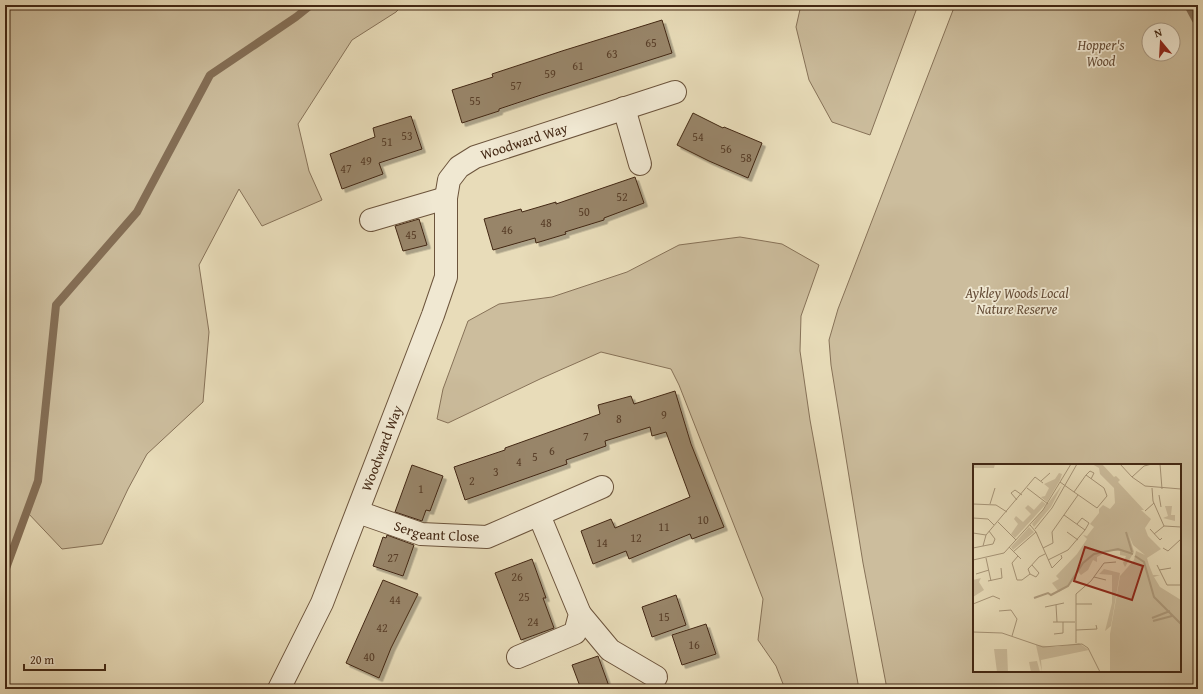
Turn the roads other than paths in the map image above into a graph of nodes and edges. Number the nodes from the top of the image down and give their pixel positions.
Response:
1 (675, 92) dead end
2 (624, 108) junction
3 (640, 164) dead end
4 (446, 198) junction
5 (371, 220) dead end
6 (602, 487) dead end
7 (358, 512) junction
8 (538, 515) junction
9 (580, 614) junction
10 (518, 657) dead end
11 (656, 677) dead end
12 (279, 689) edge

1 - 2 street, Woodward Way
2 - 3 street
2 - 4 street, Woodward Way
4 - 5 street
4 - 7 street, Woodward Way
6 - 8 street, Sergeant Close
7 - 8 street, Sergeant Close
7 - 12 street, Woodward Way
8 - 9 street
9 - 10 street
9 - 11 street

